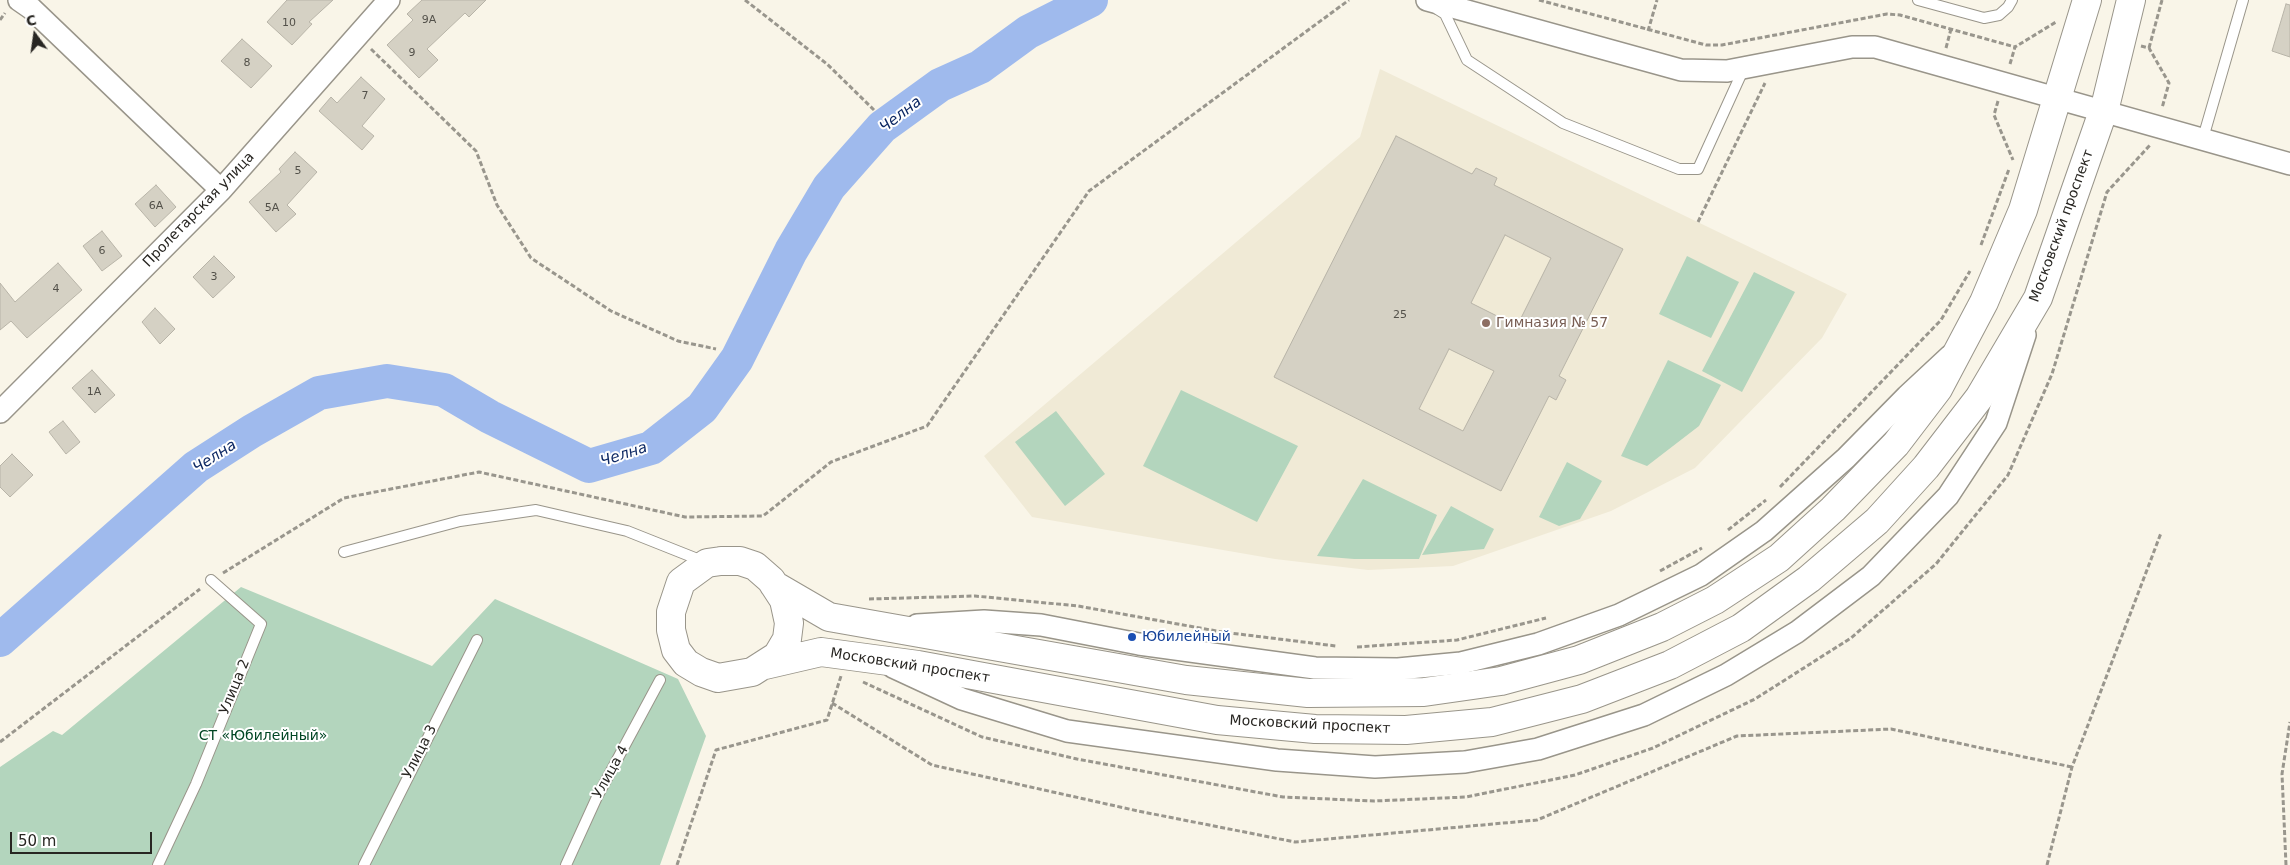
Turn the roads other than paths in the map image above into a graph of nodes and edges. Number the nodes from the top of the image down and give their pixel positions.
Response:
1 (19, 0) edge
2 (389, 0) edge
3 (1425, 0) edge
4 (1918, 0) edge
5 (2012, 0) edge
6 (2086, 0) edge
7 (2131, 0) edge
8 (2243, 0) edge
9 (1744, 67) junction
10 (2058, 97) junction
11 (2103, 110) junction
12 (2203, 138) junction
13 (2290, 164) edge
14 (221, 190) junction
15 (2038, 298) junction
16 (0, 412) edge
17 (344, 552) dead end
18 (707, 563) junction
19 (210, 580) dead end
20 (774, 585) junction
21 (477, 640) dead end
22 (877, 660) junction
23 (765, 665) junction
24 (660, 680) dead end
25 (158, 865) edge
26 (364, 865) edge
27 (566, 865) edge

1 - 14 street
2 - 14 street, Пролетарская улица
3 - 9 street
3 - 9 lane
4 - 5 lane
6 - 10 main road, Московский проспект
7 - 11 main road, Московский проспект
8 - 12 lane
9 - 10 street
10 - 11 street
10 - 20 main road, Московский проспект
11 - 12 street
11 - 15 main road, Московский проспект
12 - 13 street
14 - 16 street, Пролетарская улица
15 - 22 main road, Московский проспект
15 - 22 street
17 - 18 lane
18 - 20 main road, Московский проспект
18 - 23 main road, Московский проспект
19 - 25 lane, Улица 2
20 - 23 main road, Московский проспект
21 - 26 lane, Улица 3
22 - 23 main road, Московский проспект
24 - 27 lane, Улица 4

